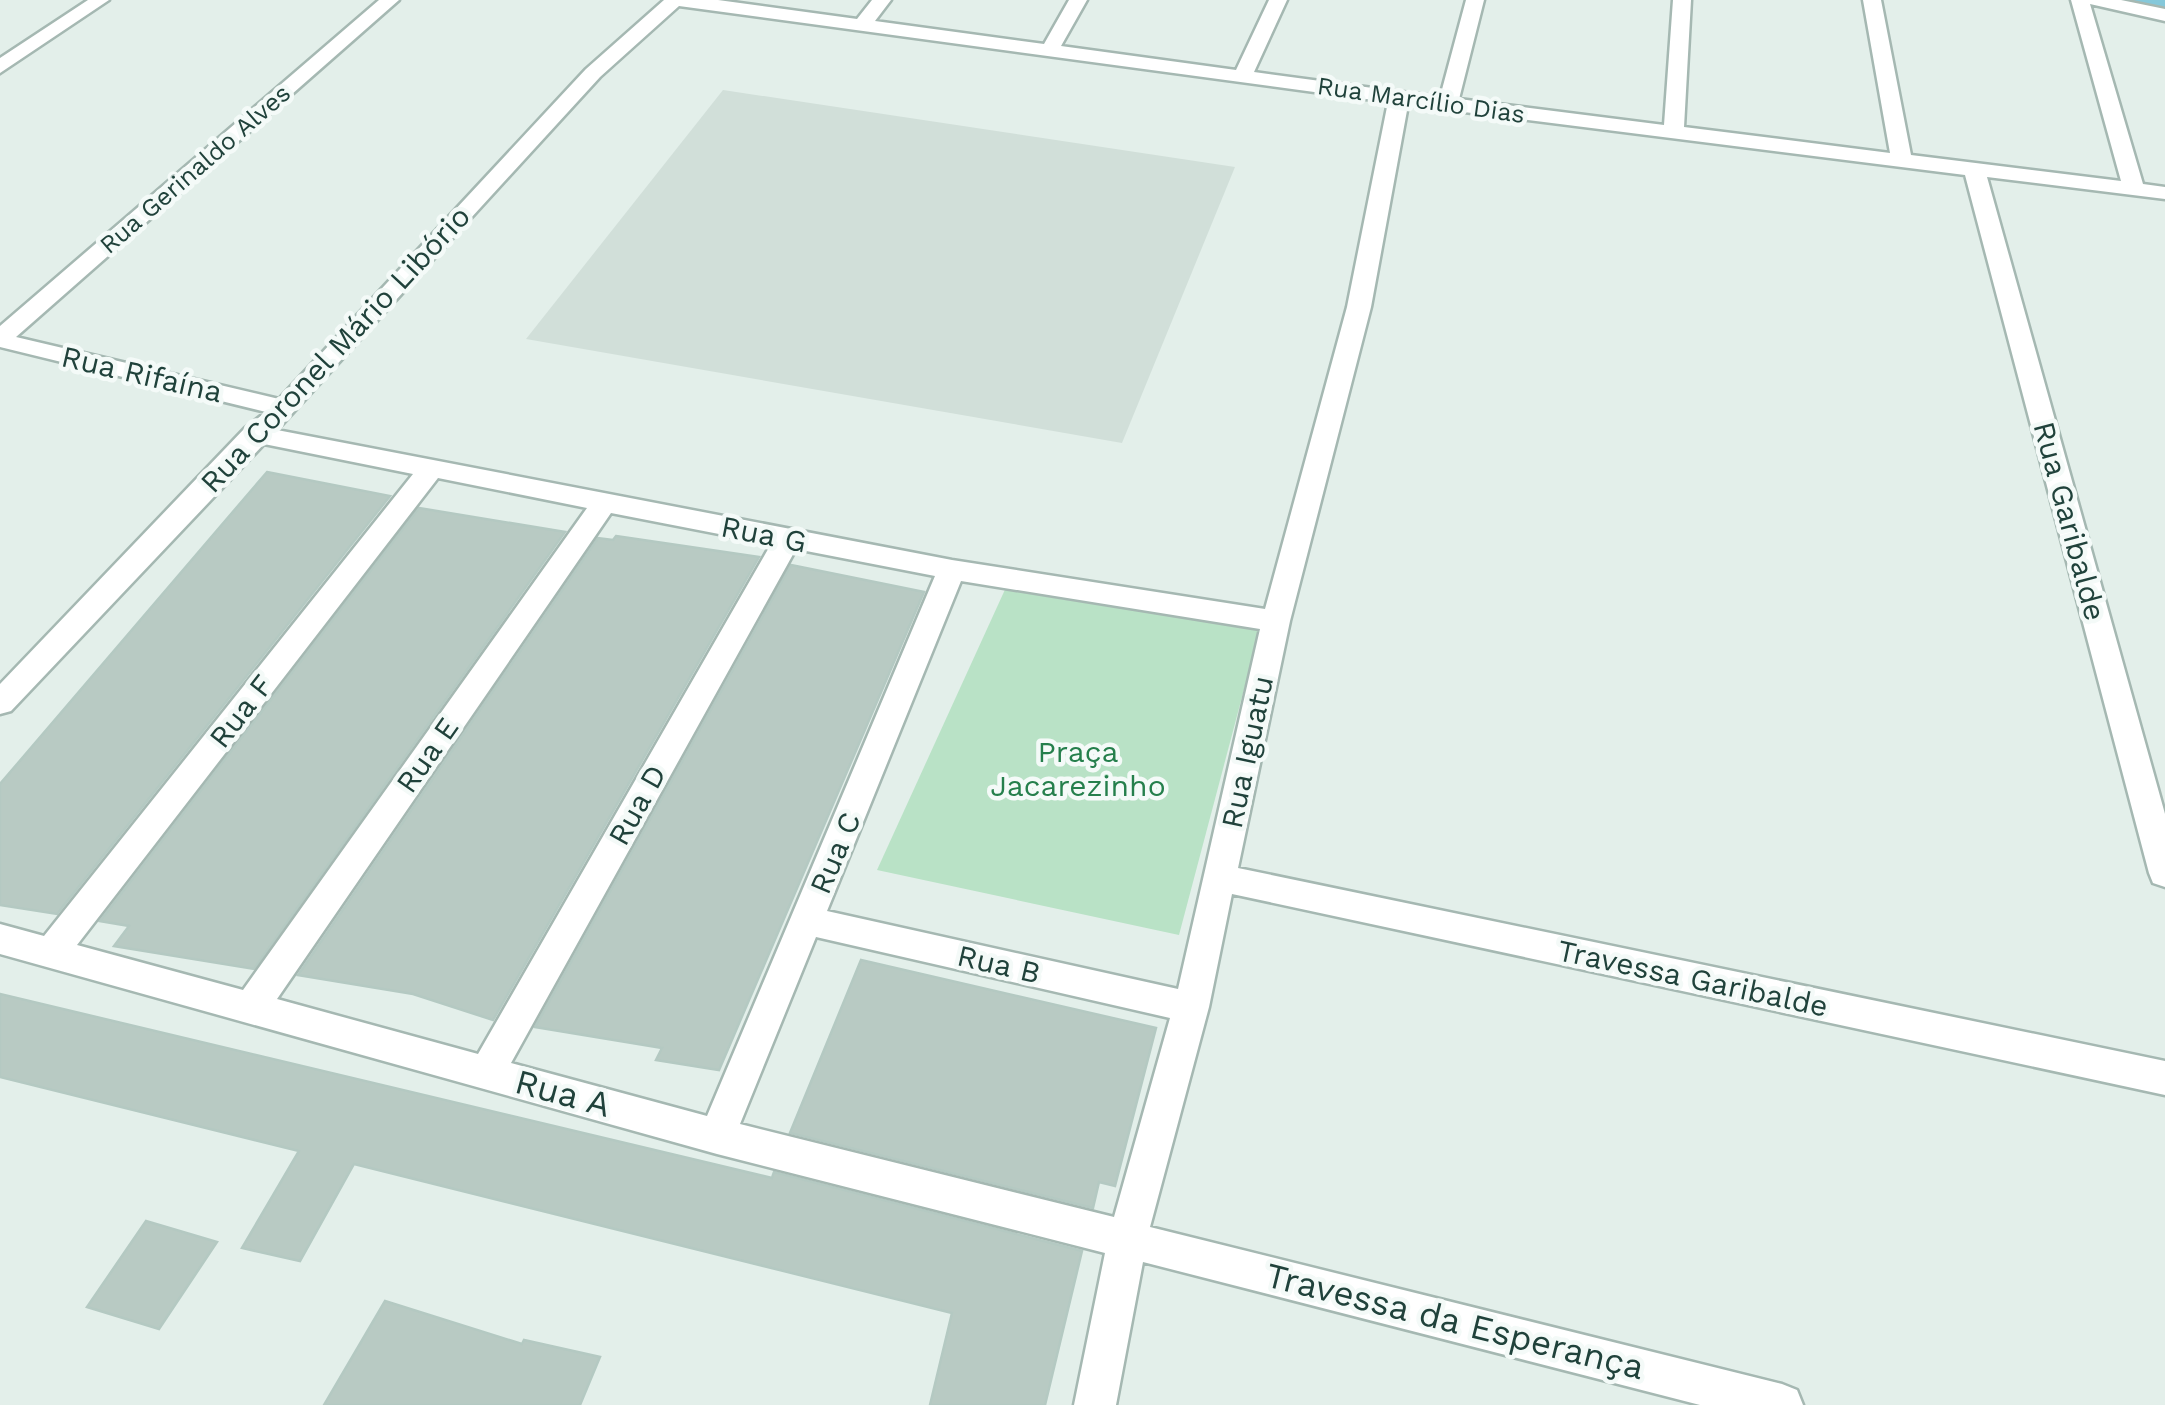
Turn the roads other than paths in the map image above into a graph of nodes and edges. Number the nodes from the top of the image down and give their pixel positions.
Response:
1 (100, 0) edge
2 (390, 0) edge
3 (676, 0) edge
4 (882, 0) edge
5 (1078, 0) edge
6 (1278, 0) edge
7 (1475, 0) edge
8 (1682, 0) edge
9 (1872, 0) edge
10 (2080, 0) edge
11 (2096, 0) edge
12 (2165, 15) edge
13 (861, 26) junction
14 (1049, 51) junction
15 (0, 67) edge
16 (1243, 75) junction
17 (1399, 98) junction
18 (1448, 104) junction
19 (1674, 133) junction
20 (1902, 163) junction
21 (1975, 170) junction
22 (2134, 189) junction
23 (2165, 193) edge
24 (0, 339) edge
25 (284, 408) junction
26 (254, 434) junction
27 (430, 469) junction
28 (604, 502) junction
29 (788, 538) junction
30 (952, 570) junction
31 (1276, 621) junction
32 (0, 703) edge
33 (2165, 872) edge
34 (1220, 878) junction
35 (806, 921) junction
36 (0, 939) edge
37 (51, 953) junction
38 (1191, 1007) junction
39 (251, 1008) junction
40 (487, 1072) junction
41 (2165, 1078) edge
42 (717, 1136) junction
43 (1128, 1237) junction
44 (1095, 1405) edge
45 (1782, 1405) edge

1 - 15 street
2 - 24 street, Rua Gerinaldo Alves
3 - 13 street, Rua Marcílio Dias
3 - 25 street, Rua Coronel Mário Libório
4 - 13 street
5 - 14 street
6 - 16 street
7 - 18 street
8 - 19 street
9 - 20 street
10 - 22 street
11 - 12 street
13 - 14 street, Rua Marcílio Dias
14 - 16 street, Rua Marcílio Dias
16 - 17 street, Rua Marcílio Dias
17 - 18 street, Rua Marcílio Dias
17 - 31 street, Rua Iguatu
18 - 19 street, Rua Marcílio Dias
19 - 20 street, Rua Marcílio Dias
20 - 21 street, Rua Marcílio Dias
21 - 22 street, Rua Marcílio Dias
21 - 33 street, Rua Garibalde
22 - 23 street, Rua Marcílio Dias
24 - 25 street, Rua Rifaína
25 - 26 street, Rua Coronel Mário Libório
26 - 27 street, Rua G
26 - 32 street, Rua Coronel Mário Libório
27 - 28 street, Rua G
27 - 37 street, Rua F
28 - 29 street, Rua G
28 - 39 street, Rua E
29 - 30 street, Rua G
29 - 40 street, Rua D
30 - 31 street, Rua G
30 - 35 street, Rua C
31 - 34 street, Rua Iguatu
34 - 38 street, Rua Iguatu
34 - 41 street, Travessa Garibalde
35 - 38 street, Rua B
35 - 42 street, Rua C
36 - 37 street, Rua A
37 - 39 street, Rua A
38 - 43 street, Rua Iguatu
39 - 40 street, Rua A
40 - 42 street, Rua A
42 - 43 street, Rua A
43 - 44 street, Rua Iguatu
43 - 45 street, Travessa da Esperança

